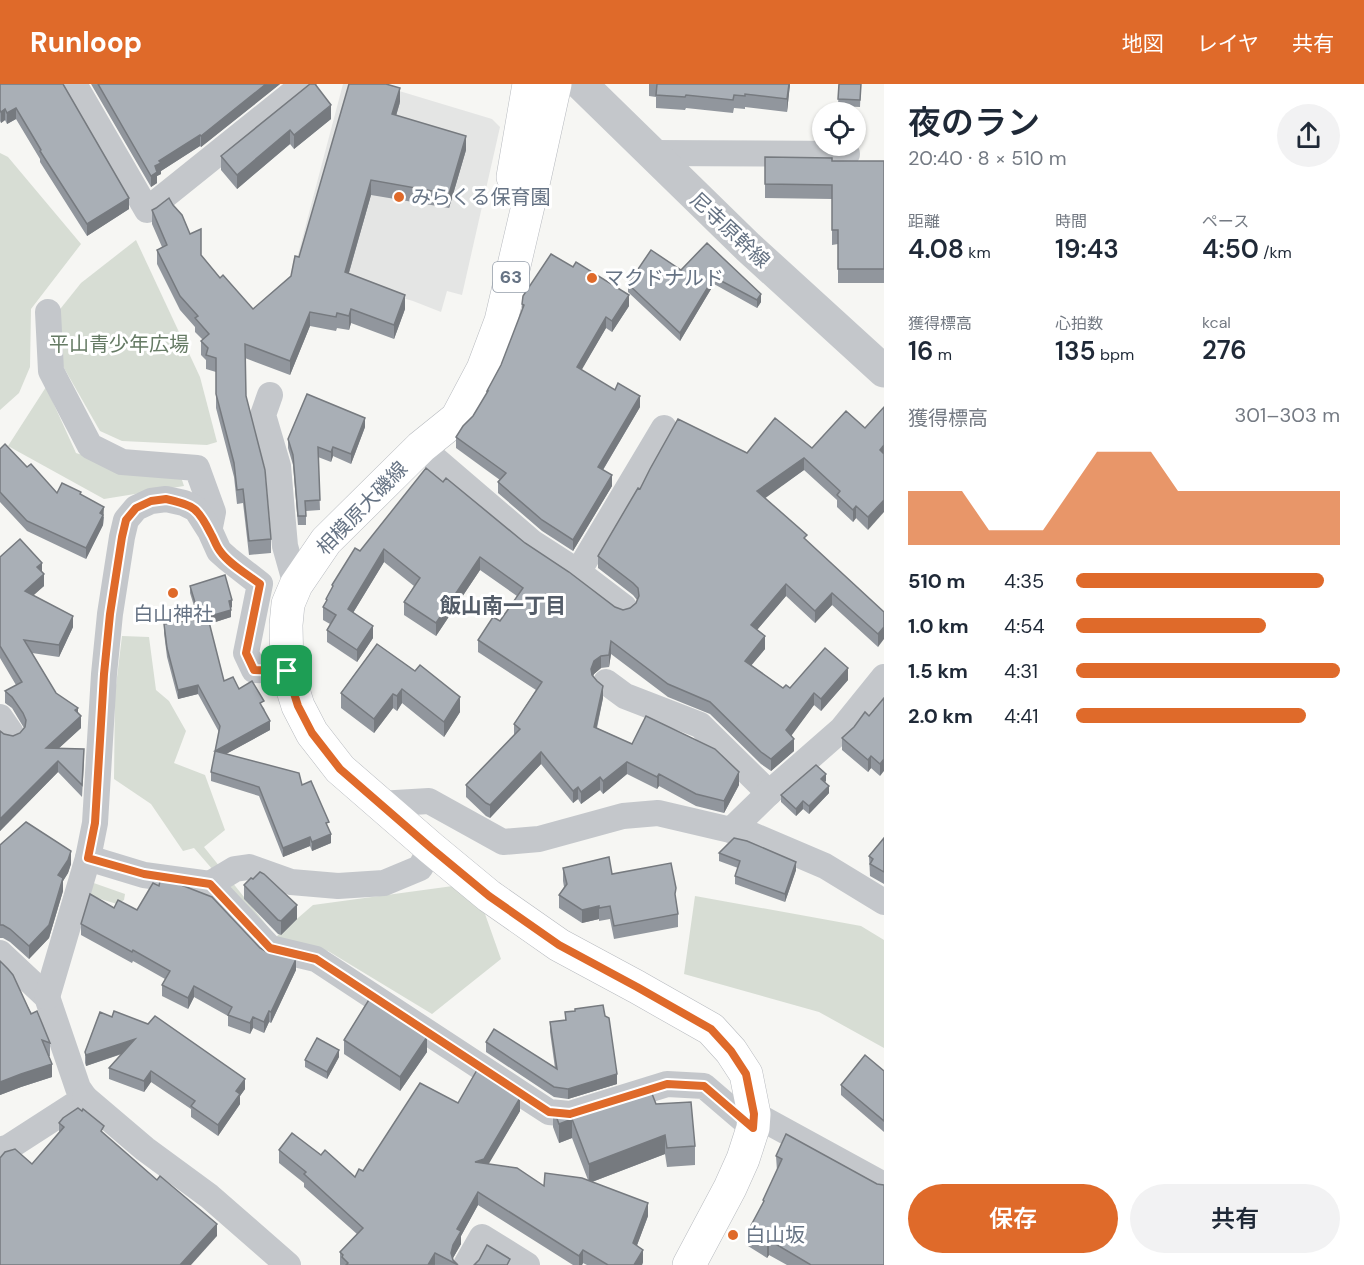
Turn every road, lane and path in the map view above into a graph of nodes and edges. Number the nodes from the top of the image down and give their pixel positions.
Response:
1 (74, 84) edge
2 (304, 84) edge
3 (529, 84) edge
4 (555, 84) edge
5 (581, 84) edge
6 (652, 153) junction
7 (812, 154) edge
8 (48, 312) dead end
9 (884, 371) edge
10 (259, 409) dead end
11 (664, 428) dead end
12 (421, 447) junction
13 (210, 531) junction
14 (578, 572) junction
15 (296, 585) junction
16 (624, 607) edge
17 (287, 671) junction
18 (884, 676) edge
19 (616, 697) dead end
20 (770, 793) junction
21 (379, 804) junction
22 (731, 830) junction
23 (431, 848) junction
24 (88, 858) junction
25 (210, 884) junction
26 (884, 902) edge
27 (0, 953) edge
28 (47, 997) junction
29 (85, 1098) junction
30 (753, 1121) junction
31 (0, 1150) edge
32 (884, 1185) edge
33 (288, 1265) edge
34 (466, 1265) edge
35 (527, 1265) edge
36 (689, 1265) edge

1 - 2 street
3 - 12 main road, 相模原大磯線 / 63
4 - 12 main road, 相模原大磯線 / 63
5 - 6 street, 尼寺原幹線
6 - 7 street
6 - 9 street, 尼寺原幹線
8 - 13 street
10 - 15 street
11 - 14 street
12 - 14 street
12 - 15 main road, 相模原大磯線 / 63
13 - 17 street
13 - 24 street
14 - 16 street
15 - 17 main road, 相模原大磯線 / 63
17 - 21 main road, 相模原大磯線 / 63
18 - 20 street
19 - 20 street
20 - 22 street
21 - 22 street
21 - 23 main road, 相模原大磯線 / 63
22 - 26 street
23 - 25 street
23 - 30 main road, 相模原大磯線 / 63
24 - 25 street
24 - 28 street
25 - 30 street
27 - 28 street
28 - 29 street
29 - 31 street
29 - 33 street
30 - 32 street
30 - 36 main road, 相模原大磯線 / 63
34 - 35 street

